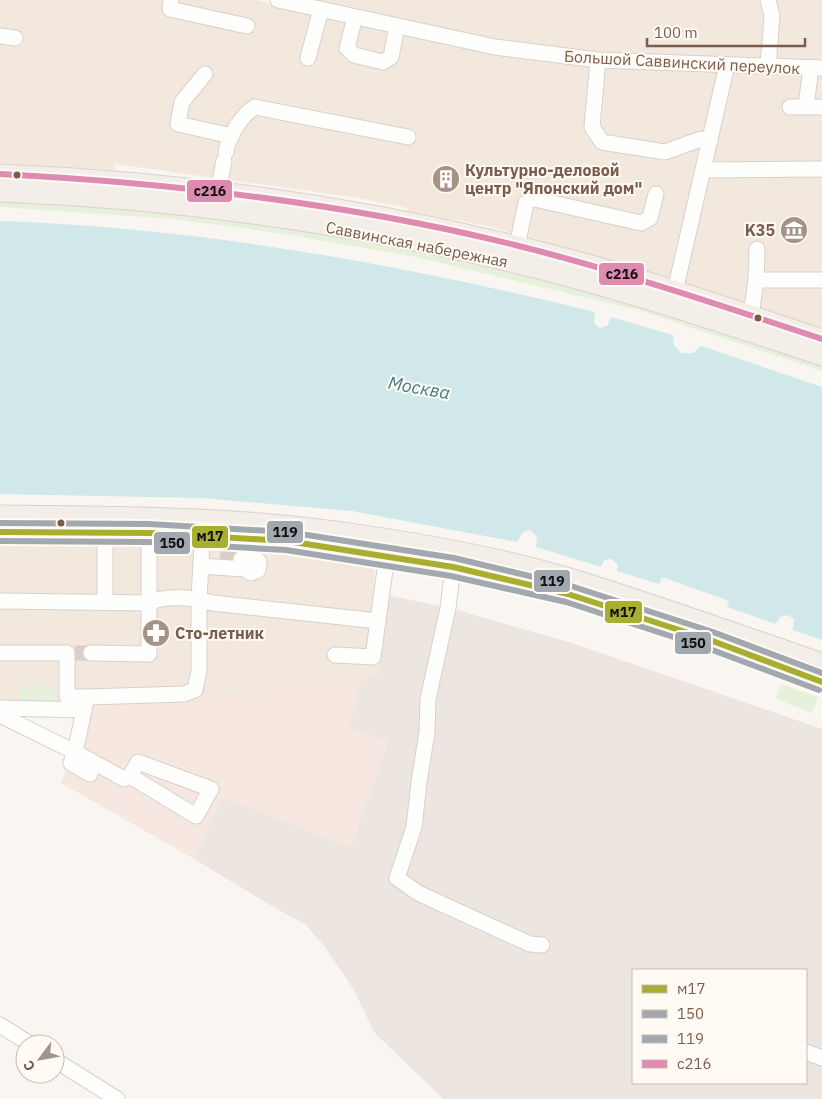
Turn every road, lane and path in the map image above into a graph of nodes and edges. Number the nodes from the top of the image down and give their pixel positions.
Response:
1 (171, 0) edge
2 (278, 0) edge
3 (768, 0) edge
4 (321, 9) junction
5 (355, 17) junction
6 (247, 26) dead end
7 (397, 26) junction
8 (308, 58) dead end
9 (598, 60) junction
10 (727, 65) junction
11 (768, 66) junction
12 (816, 68) edge
13 (205, 74) dead end
14 (790, 106) dead end
15 (806, 106) junction
16 (822, 108) edge
17 (232, 136) junction
18 (408, 137) dead end
19 (710, 141) junction
20 (822, 169) edge
21 (703, 170) junction
22 (0, 174) edge
23 (0, 192) edge
24 (218, 192) junction
25 (656, 194) dead end
26 (516, 246) junction
27 (757, 249) dead end
28 (756, 280) junction
29 (822, 280) edge
30 (675, 291) junction
31 (750, 316) junction
32 (822, 339) edge
33 (822, 356) edge
34 (0, 515) edge
35 (203, 527) junction
36 (0, 532) edge
37 (105, 533) junction
38 (149, 533) junction
39 (387, 555) junction
40 (220, 558) tunnel mouth
41 (242, 559) tunnel mouth
42 (201, 562) junction
43 (453, 567) junction
44 (199, 599) junction
45 (0, 601) edge
46 (105, 602) junction
47 (149, 602) junction
48 (378, 621) junction
49 (0, 653) edge
50 (91, 653) tunnel mouth
51 (335, 655) dead end
52 (822, 663) edge
53 (822, 682) edge
54 (86, 703) junction
55 (0, 708) edge
56 (0, 715) edge
57 (75, 752) junction
58 (90, 774) dead end
59 (130, 776) junction
60 (542, 945) dead end
61 (0, 1025) edge
62 (15, 1034) edge
63 (807, 1052) edge
64 (822, 1058) edge
65 (65, 1066) edge
66 (117, 1099) edge

1 - 6 street
2 - 4 street, Большой Саввинский переулок
3 - 11 street
4 - 5 street, Большой Саввинский переулок
4 - 8 street
5 - 7 street, Большой Саввинский переулок
5 - 7 street
7 - 9 street, Большой Саввинский переулок
9 - 10 street, Большой Саввинский переулок
9 - 19 street
10 - 11 street, Большой Саввинский переулок
10 - 19 street
11 - 12 street, Большой Саввинский переулок
12 - 15 street
13 - 17 street
14 - 15 street
15 - 16 street
17 - 18 street
17 - 24 street
19 - 21 street
20 - 21 street
21 - 30 street
22 - 24 main road, Саввинская набережная
23 - 33 main road, Саввинская набережная
24 - 26 main road, Саввинская набережная
25 - 26 street
26 - 30 main road, Саввинская набережная
27 - 28 street
28 - 29 street
28 - 31 street
30 - 31 main road, Саввинская набережная
31 - 32 main road, Саввинская набережная
34 - 35 main road
35 - 38 main road
35 - 39 main road
35 - 42 street
35 - 52 main road
36 - 37 main road
37 - 38 main road
37 - 46 street
38 - 47 street
39 - 43 main road
39 - 48 street
40 - 42 street
41 - 42 street
42 - 44 street
43 - 53 main road
43 - 60 street
44 - 47 street
44 - 48 street
44 - 54 street
45 - 46 street
46 - 47 street
47 - 50 street
48 - 51 street
49 - 54 street
54 - 55 street
54 - 57 street
56 - 57 street
57 - 58 street
57 - 59 street
59 - 59 street
61 - 62 street
63 - 64 street
65 - 66 street

